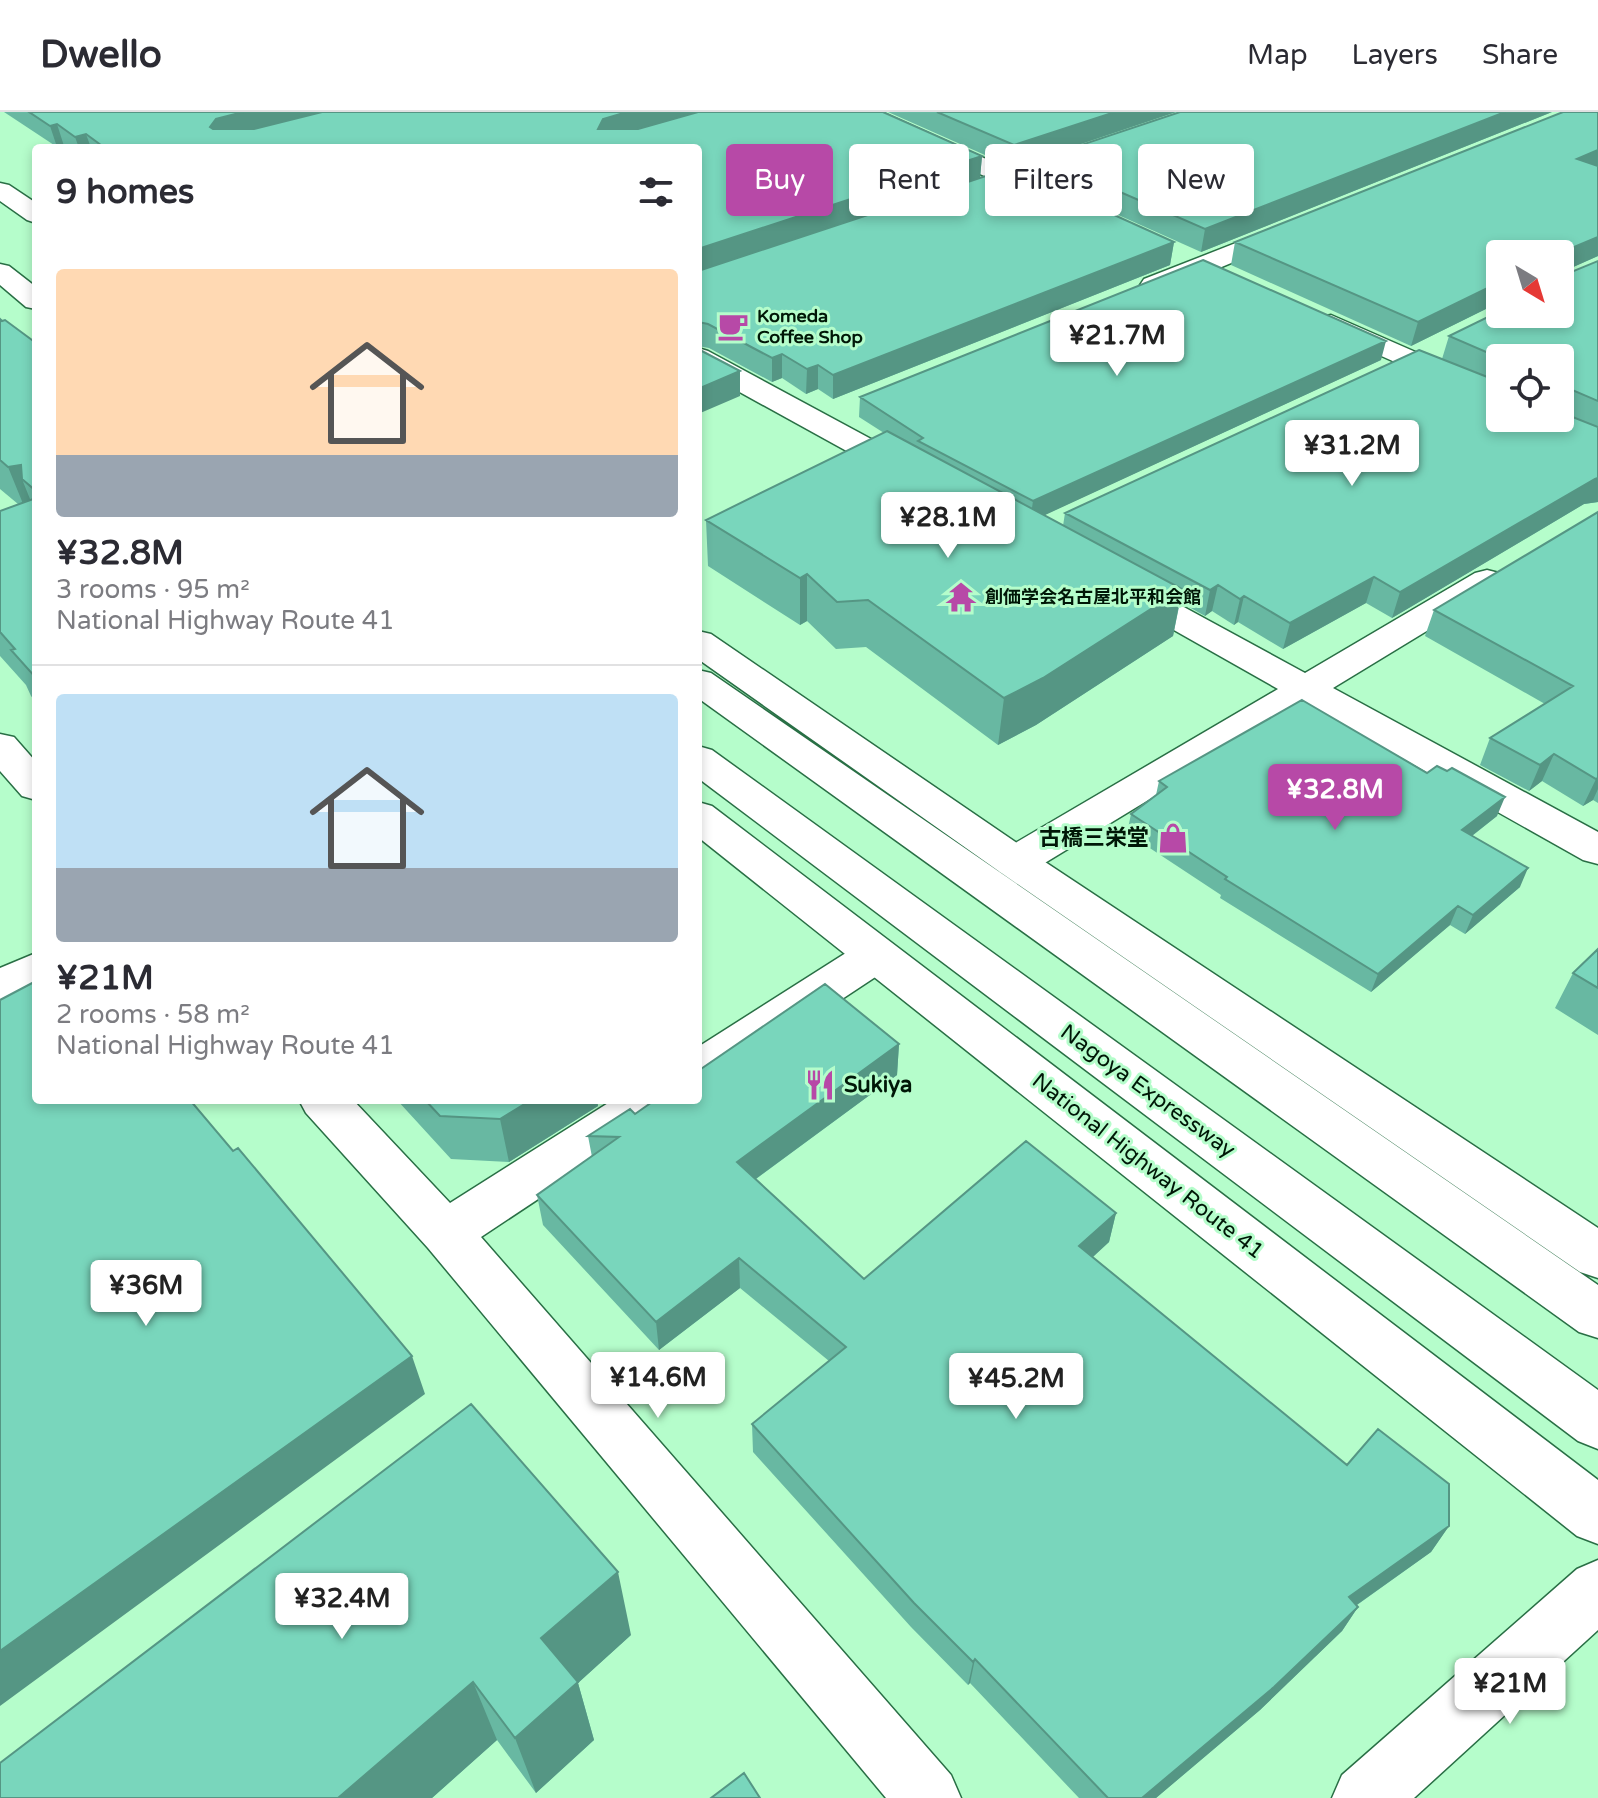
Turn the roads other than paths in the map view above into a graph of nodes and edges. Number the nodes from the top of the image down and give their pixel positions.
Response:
1 (862, 112) edge
2 (1207, 112) edge
3 (1113, 144) edge
4 (985, 168) edge
5 (0, 190) edge
6 (32, 212) edge
7 (1303, 224) edge
8 (1175, 253) edge
9 (6, 262) edge
10 (1203, 265) junction
11 (32, 268) edge
12 (1231, 278) edge
13 (1131, 294) edge
14 (32, 296) edge
15 (1315, 316) edge
16 (1452, 340) edge
17 (702, 359) edge
18 (1412, 360) junction
19 (1384, 373) edge
20 (1486, 394) edge
21 (936, 486) edge
22 (1518, 561) edge
23 (1099, 575) edge
24 (702, 645) edge
25 (702, 684) edge
26 (1303, 688) junction
27 (0, 746) edge
28 (702, 762) edge
29 (32, 782) edge
30 (702, 819) edge
31 (1598, 850) edge
32 (1015, 862) junction
33 (876, 955) junction
34 (32, 971) edge
35 (0, 988) edge
36 (702, 1067) edge
37 (327, 1104) edge
38 (645, 1104) edge
39 (446, 1233) junction
40 (1598, 1256) edge
41 (1598, 1315) edge
42 (1598, 1423) edge
43 (1598, 1516) edge
44 (1598, 1590) edge
45 (928, 1798) edge
46 (1365, 1798) edge

1 - 4 main road
2 - 3 main road
5 - 6 main road
7 - 10 main road
8 - 10 main road
9 - 11 main road
9 - 14 main road
10 - 12 main road
10 - 13 main road
15 - 18 main road
16 - 18 main road
17 - 21 main road
18 - 19 main road
18 - 20 main road
22 - 26 main road
23 - 26 main road
24 - 32 main road
25 - 41 main road
26 - 31 main road
26 - 32 main road
27 - 29 main road
28 - 42 main road, Nagoya Expressway
30 - 33 main road, National Highway Route 41
32 - 40 main road
33 - 36 main road
33 - 43 main road, National Highway Route 41
34 - 35 main road
37 - 39 main road
38 - 39 main road
39 - 45 main road
44 - 46 main road

